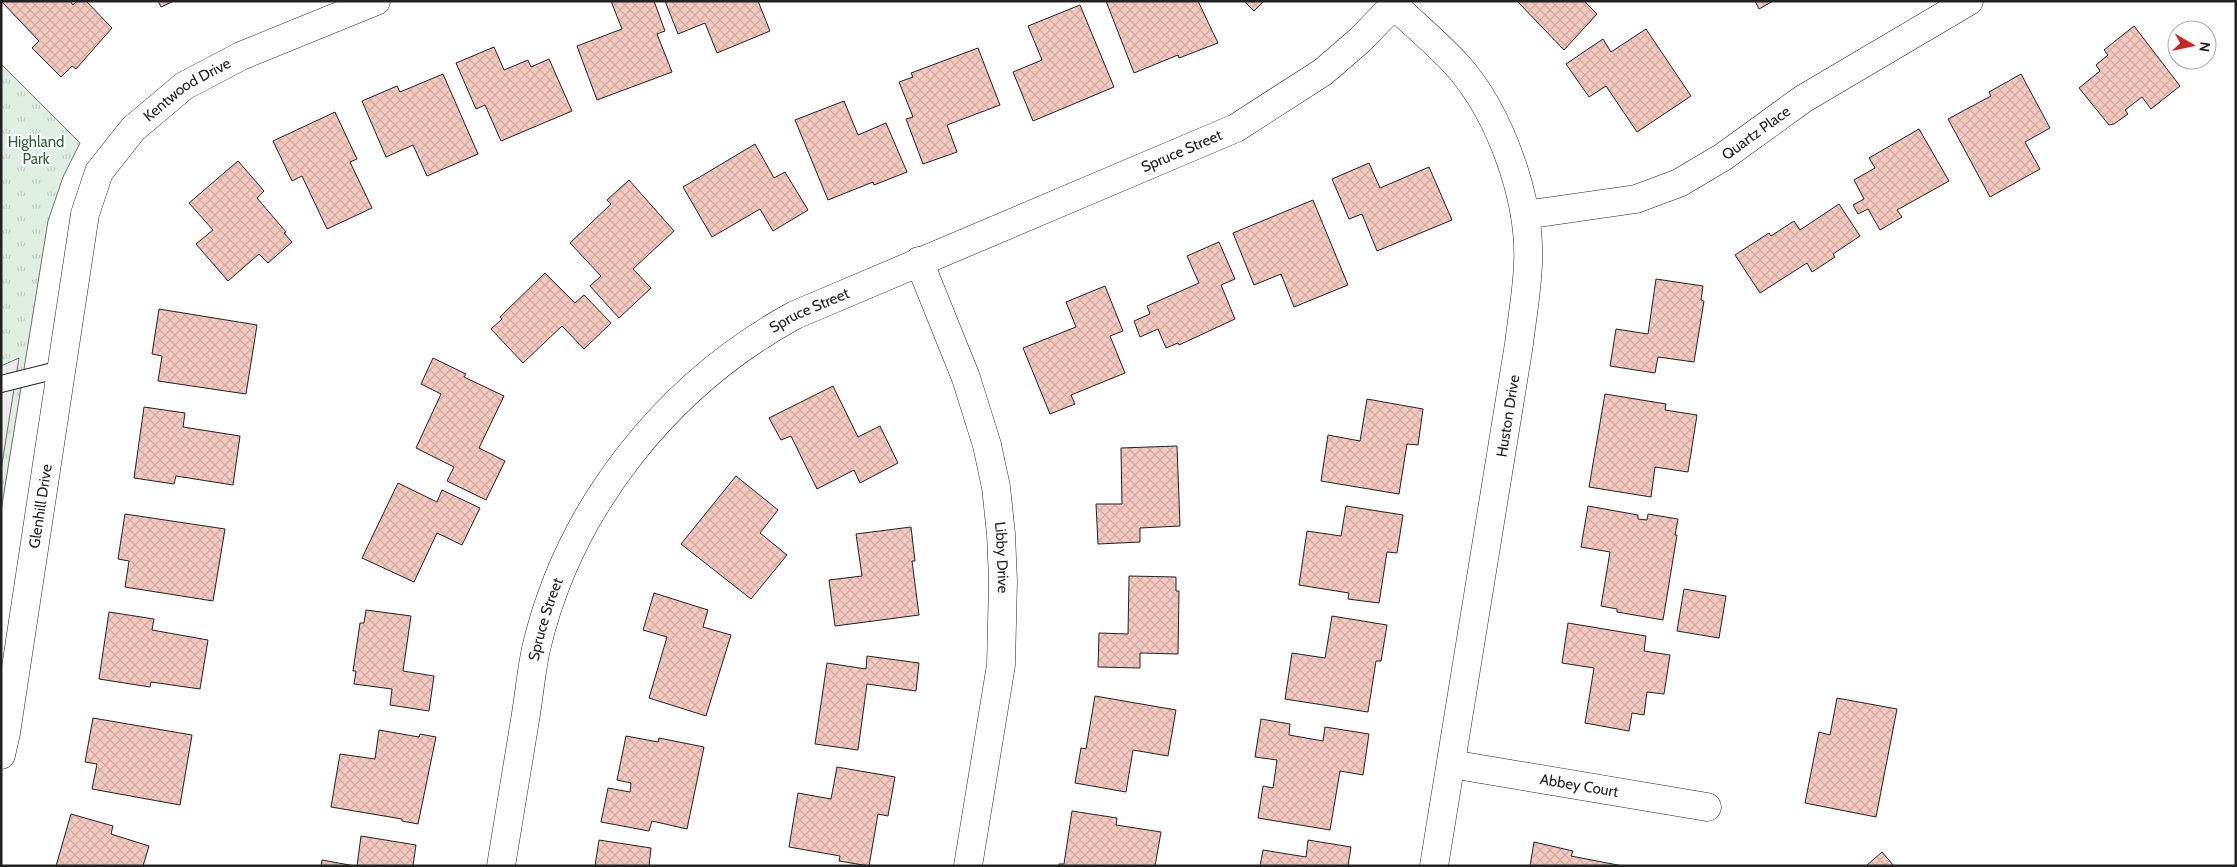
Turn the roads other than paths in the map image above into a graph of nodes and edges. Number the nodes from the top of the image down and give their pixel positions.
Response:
1 (376, 1) edge
2 (1969, 1) edge
3 (1396, 3) edge
4 (1524, 215) junction
5 (79, 257) joint
6 (918, 261) junction
7 (61, 369) junction
8 (1, 384) edge
9 (1, 755) edge
10 (1451, 764) junction
11 (1707, 807) dead end
12 (501, 866) edge
13 (968, 866) edge
14 (1434, 866) edge

1 - 5 street, Kentwood Drive
2 - 4 street, Quartz Place
3 - 4 street, Huston Drive
3 - 6 street, Spruce Street
4 - 10 street, Huston Drive
5 - 7 street, Glenhill Drive
6 - 12 street, Spruce Street
6 - 13 street, Libby Drive
7 - 8 lane
7 - 9 street, Glenhill Drive
10 - 11 street, Abbey Court
10 - 14 street, Huston Drive

